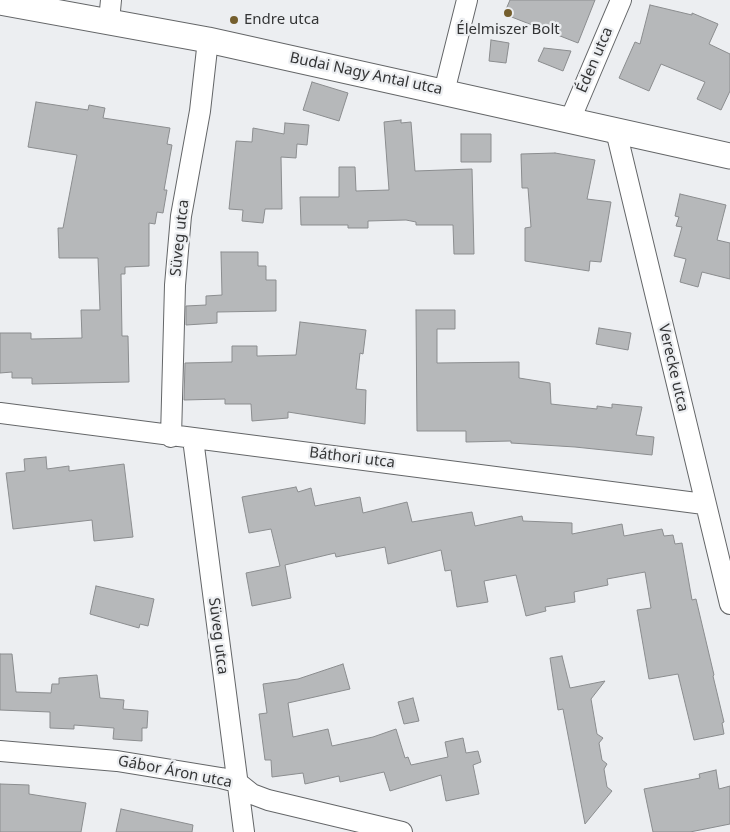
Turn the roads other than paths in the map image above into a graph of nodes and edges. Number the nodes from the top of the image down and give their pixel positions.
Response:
1 (467, 0) edge
2 (621, 0) edge
3 (0, 2) edge
4 (110, 10) edge
5 (208, 40) junction
6 (444, 92) junction
7 (570, 120) junction
8 (616, 131) junction
9 (730, 156) edge
10 (0, 413) edge
11 (171, 437) junction
12 (193, 439) junction
13 (704, 504) junction
14 (727, 579) edge
15 (730, 604) edge
16 (0, 751) edge
17 (237, 782) junction
18 (244, 832) edge
19 (402, 832) edge

1 - 6 street
2 - 7 street, Éden utca
3 - 4 street, Budai Nagy Antal utca
4 - 5 street, Budai Nagy Antal utca
5 - 6 street, Budai Nagy Antal utca
5 - 11 street, Süveg utca
6 - 7 street, Budai Nagy Antal utca
7 - 8 street, Budai Nagy Antal utca
8 - 9 street, Budai Nagy Antal utca
8 - 13 street, Verecke utca
10 - 11 street, Báthori utca
11 - 12 street, Báthori utca
12 - 13 street, Báthori utca
12 - 17 street, Süveg utca
13 - 14 street, Verecke utca
14 - 15 street, Verecke utca
16 - 17 street, Gábor Áron utca
17 - 18 street, Süveg utca
17 - 19 street, Gábor Áron utca

